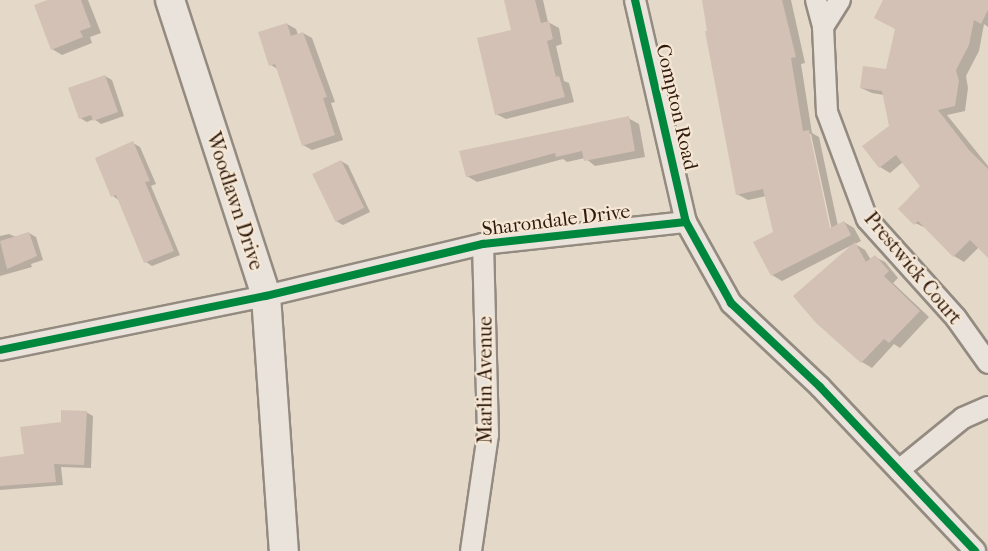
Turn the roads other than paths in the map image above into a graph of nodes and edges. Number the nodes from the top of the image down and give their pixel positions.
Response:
1 (170, 0) edge
2 (635, 0) edge
3 (816, 0) edge
4 (840, 0) edge
5 (823, 27) junction
6 (686, 222) junction
7 (483, 244) junction
8 (266, 296) junction
9 (0, 350) edge
10 (988, 363) edge
11 (988, 407) edge
12 (899, 470) junction
13 (284, 551) edge
14 (471, 551) edge
15 (975, 551) edge

1 - 8 main road, Woodlawn Drive
2 - 6 street, Compton Road
3 - 5 street, Prestwick Court
4 - 5 street
5 - 10 street, Prestwick Court
6 - 7 street, Sharondale Drive
6 - 12 street
7 - 8 street, Sharondale Drive
7 - 14 street, Marlin Avenue
8 - 9 street, Sharondale Drive
8 - 13 main road, Woodlawn Drive
11 - 12 street
12 - 15 street

